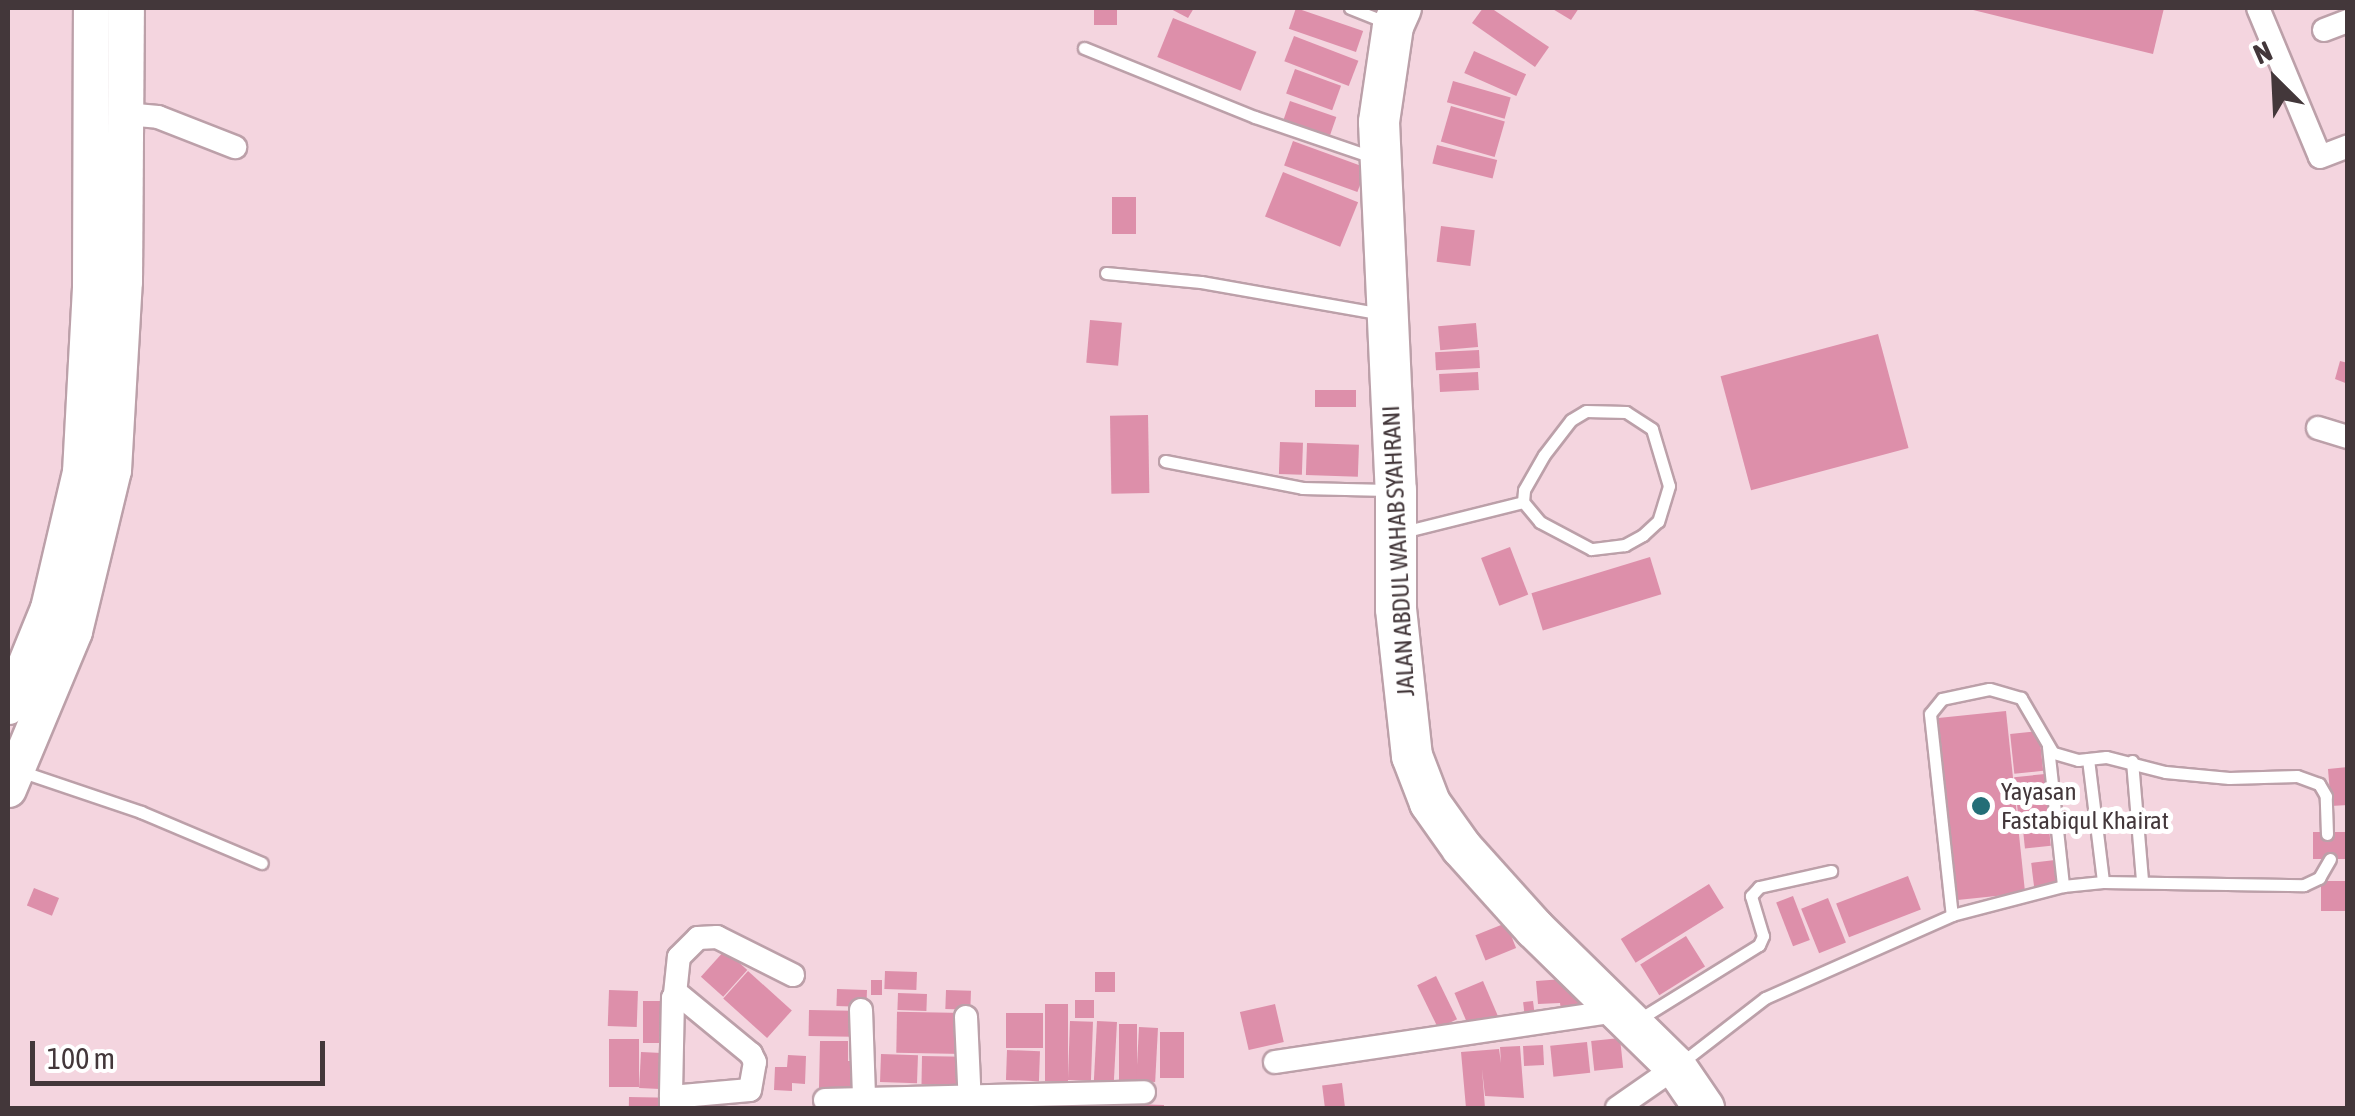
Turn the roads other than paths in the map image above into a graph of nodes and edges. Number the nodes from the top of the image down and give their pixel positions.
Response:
1 (92, 8) edge
2 (126, 8) edge
3 (1350, 8) edge
4 (2258, 8) edge
5 (1396, 13) edge
6 (2348, 21) edge
7 (2324, 30) dead end
8 (1084, 48) dead end
9 (125, 114) junction
10 (2348, 146) edge
11 (235, 147) dead end
12 (1380, 160) junction
13 (1106, 273) dead end
14 (1387, 315) junction
15 (2318, 428) dead end
16 (2348, 437) edge
17 (1165, 461) dead end
18 (1396, 490) junction
19 (1524, 502) junction
20 (1396, 533) junction
21 (8, 704) edge
22 (2048, 745) junction
23 (2088, 759) junction
24 (2132, 761) junction
25 (12, 779) edge
26 (2327, 834) dead end
27 (2330, 859) dead end
28 (262, 863) dead end
29 (1832, 871) dead end
30 (2103, 882) junction
31 (2142, 882) junction
32 (2063, 886) junction
33 (1952, 916) junction
34 (794, 974) dead end
35 (675, 994) junction
36 (861, 1010) dead end
37 (966, 1017) dead end
38 (1625, 1018) junction
39 (1275, 1062) dead end
40 (1676, 1067) junction
41 (1144, 1092) dead end
42 (864, 1096) junction
43 (826, 1100) dead end
44 (970, 1101) edge
45 (671, 1103) edge
46 (1617, 1108) edge
47 (1704, 1108) edge

1 - 21 main road
2 - 9 main road
3 - 5 lane
4 - 10 street
5 - 12 highway, JALAN ABDUL WAHAB SYAHRANI
6 - 7 street
8 - 12 lane
9 - 11 street
9 - 25 main road
12 - 14 highway, JALAN ABDUL WAHAB SYAHRANI
13 - 14 lane
14 - 18 highway, JALAN ABDUL WAHAB SYAHRANI
15 - 16 street
17 - 18 lane
18 - 20 highway, JALAN ABDUL WAHAB SYAHRANI
19 - 19 lane
19 - 20 lane
20 - 38 highway, JALAN ABDUL WAHAB SYAHRANI
22 - 23 lane
22 - 32 lane
22 - 33 lane
23 - 24 lane
23 - 30 lane
24 - 26 lane
24 - 31 lane
25 - 28 lane
27 - 31 lane
29 - 38 lane
30 - 31 lane
30 - 32 lane
32 - 33 lane
33 - 40 lane
34 - 35 street
35 - 45 street
35 - 45 street
36 - 42 street
37 - 44 street
38 - 39 street
38 - 40 highway, JALAN ABDUL WAHAB SYAHRANI
40 - 46 street
40 - 47 highway, JALAN ABDUL WAHAB SYAHRANI
41 - 44 street
42 - 43 street
42 - 44 street

